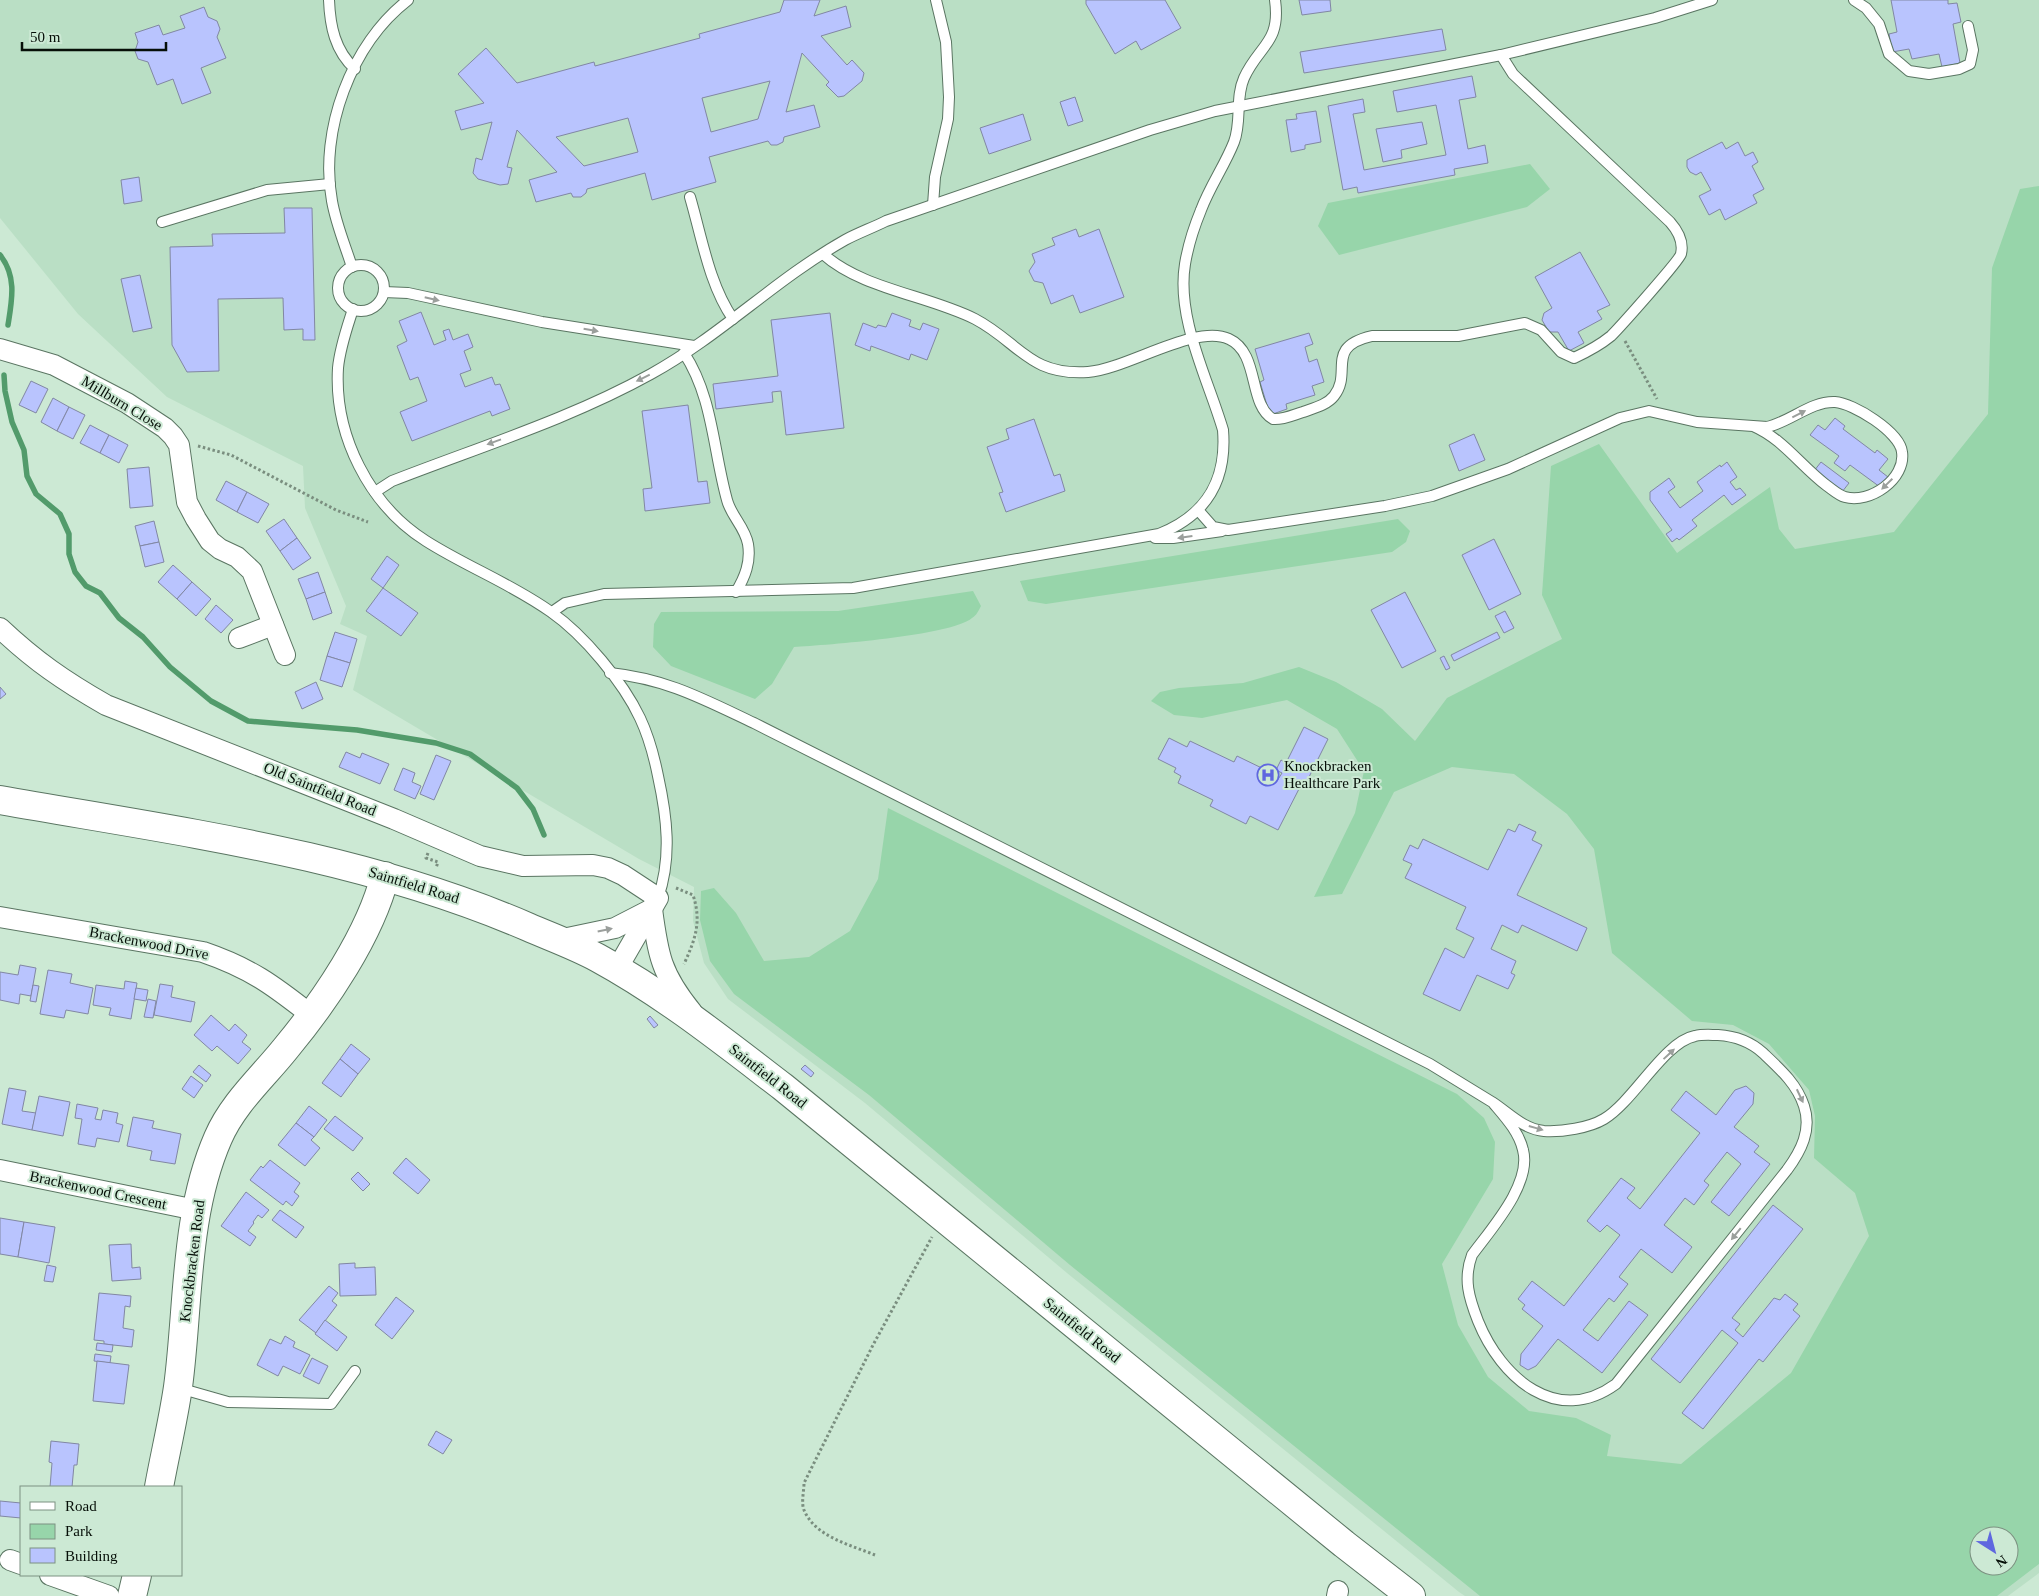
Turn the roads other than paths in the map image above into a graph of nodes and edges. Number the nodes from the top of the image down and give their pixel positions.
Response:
1 (329, 0) edge
2 (408, 0) edge
3 (936, 0) edge
4 (1275, 0) edge
5 (1712, 0) edge
6 (1854, 0) edge
7 (1968, 26) dead end
8 (1501, 55) junction
9 (355, 69) junction
10 (1240, 106) junction
11 (330, 184) junction
12 (690, 198) dead end
13 (933, 205) junction
14 (162, 222) dead end
15 (822, 254) junction
16 (352, 267) junction
17 (384, 292) junction
18 (353, 309) junction
19 (733, 319) junction
20 (1193, 337) junction
21 (694, 346) junction
22 (0, 349) edge
23 (684, 353) junction
24 (1752, 426) junction
25 (375, 492) junction
26 (1198, 510) junction
27 (1228, 530) junction
28 (1141, 537) junction
29 (736, 592) junction
30 (552, 612) junction
31 (273, 625) junction
32 (0, 628) edge
33 (239, 638) dead end
34 (285, 655) dead end
35 (610, 673) junction
36 (0, 800) edge
37 (385, 876) junction
38 (658, 897) junction
39 (0, 917) edge
40 (558, 940) junction
41 (617, 969) junction
42 (312, 1015) junction
43 (702, 1025) junction
44 (1494, 1104) junction
45 (0, 1170) edge
46 (196, 1210) junction
47 (355, 1371) dead end
48 (178, 1388) junction
49 (158, 1486) edge
50 (53, 1576) edge
51 (137, 1576) edge
52 (109, 1596) edge
53 (132, 1596) edge
54 (1411, 1596) edge

1 - 9 lane
2 - 9 lane
3 - 13 lane
4 - 10 lane
5 - 8 lane
6 - 7 lane
8 - 10 lane
8 - 20 lane
9 - 11 lane
10 - 13 lane
10 - 20 lane
11 - 14 lane
11 - 16 lane
12 - 19 lane
13 - 15 lane
15 - 19 lane
15 - 20 lane
16 - 17 lane
16 - 18 lane
17 - 18 lane
17 -> 21 lane
18 - 25 lane
19 - 21 lane
20 - 26 lane
21 - 23 lane
22 - 31 street, Millburn Close
23 -> 25 lane
23 - 29 lane
24 -> 24 lane
24 - 27 lane
25 - 30 lane
26 - 27 lane
26 - 28 lane
27 -> 28 lane
28 - 29 lane
29 - 30 lane
30 - 35 lane
31 - 33 street
31 - 34 street, Millburn Close
32 - 38 street, Old Saintfield Road
35 - 38 lane
35 - 44 lane
36 - 37 main road, Saintfield Road
37 - 40 main road, Saintfield Road
37 - 42 main road, Knockbracken Road
40 -> 38 street
38 - 41 street
38 - 43 street
39 - 42 street, Brackenwood Drive
40 - 41 main road, Saintfield Road
41 - 43 main road, Saintfield Road
42 - 46 main road, Knockbracken Road
43 - 54 main road, Saintfield Road
44 -> 44 lane
45 - 46 street, Brackenwood Crescent
46 - 48 main road, Knockbracken Road
47 - 48 lane
48 - 49 main road, Knockbracken Road
50 - 52 street
51 - 53 main road

